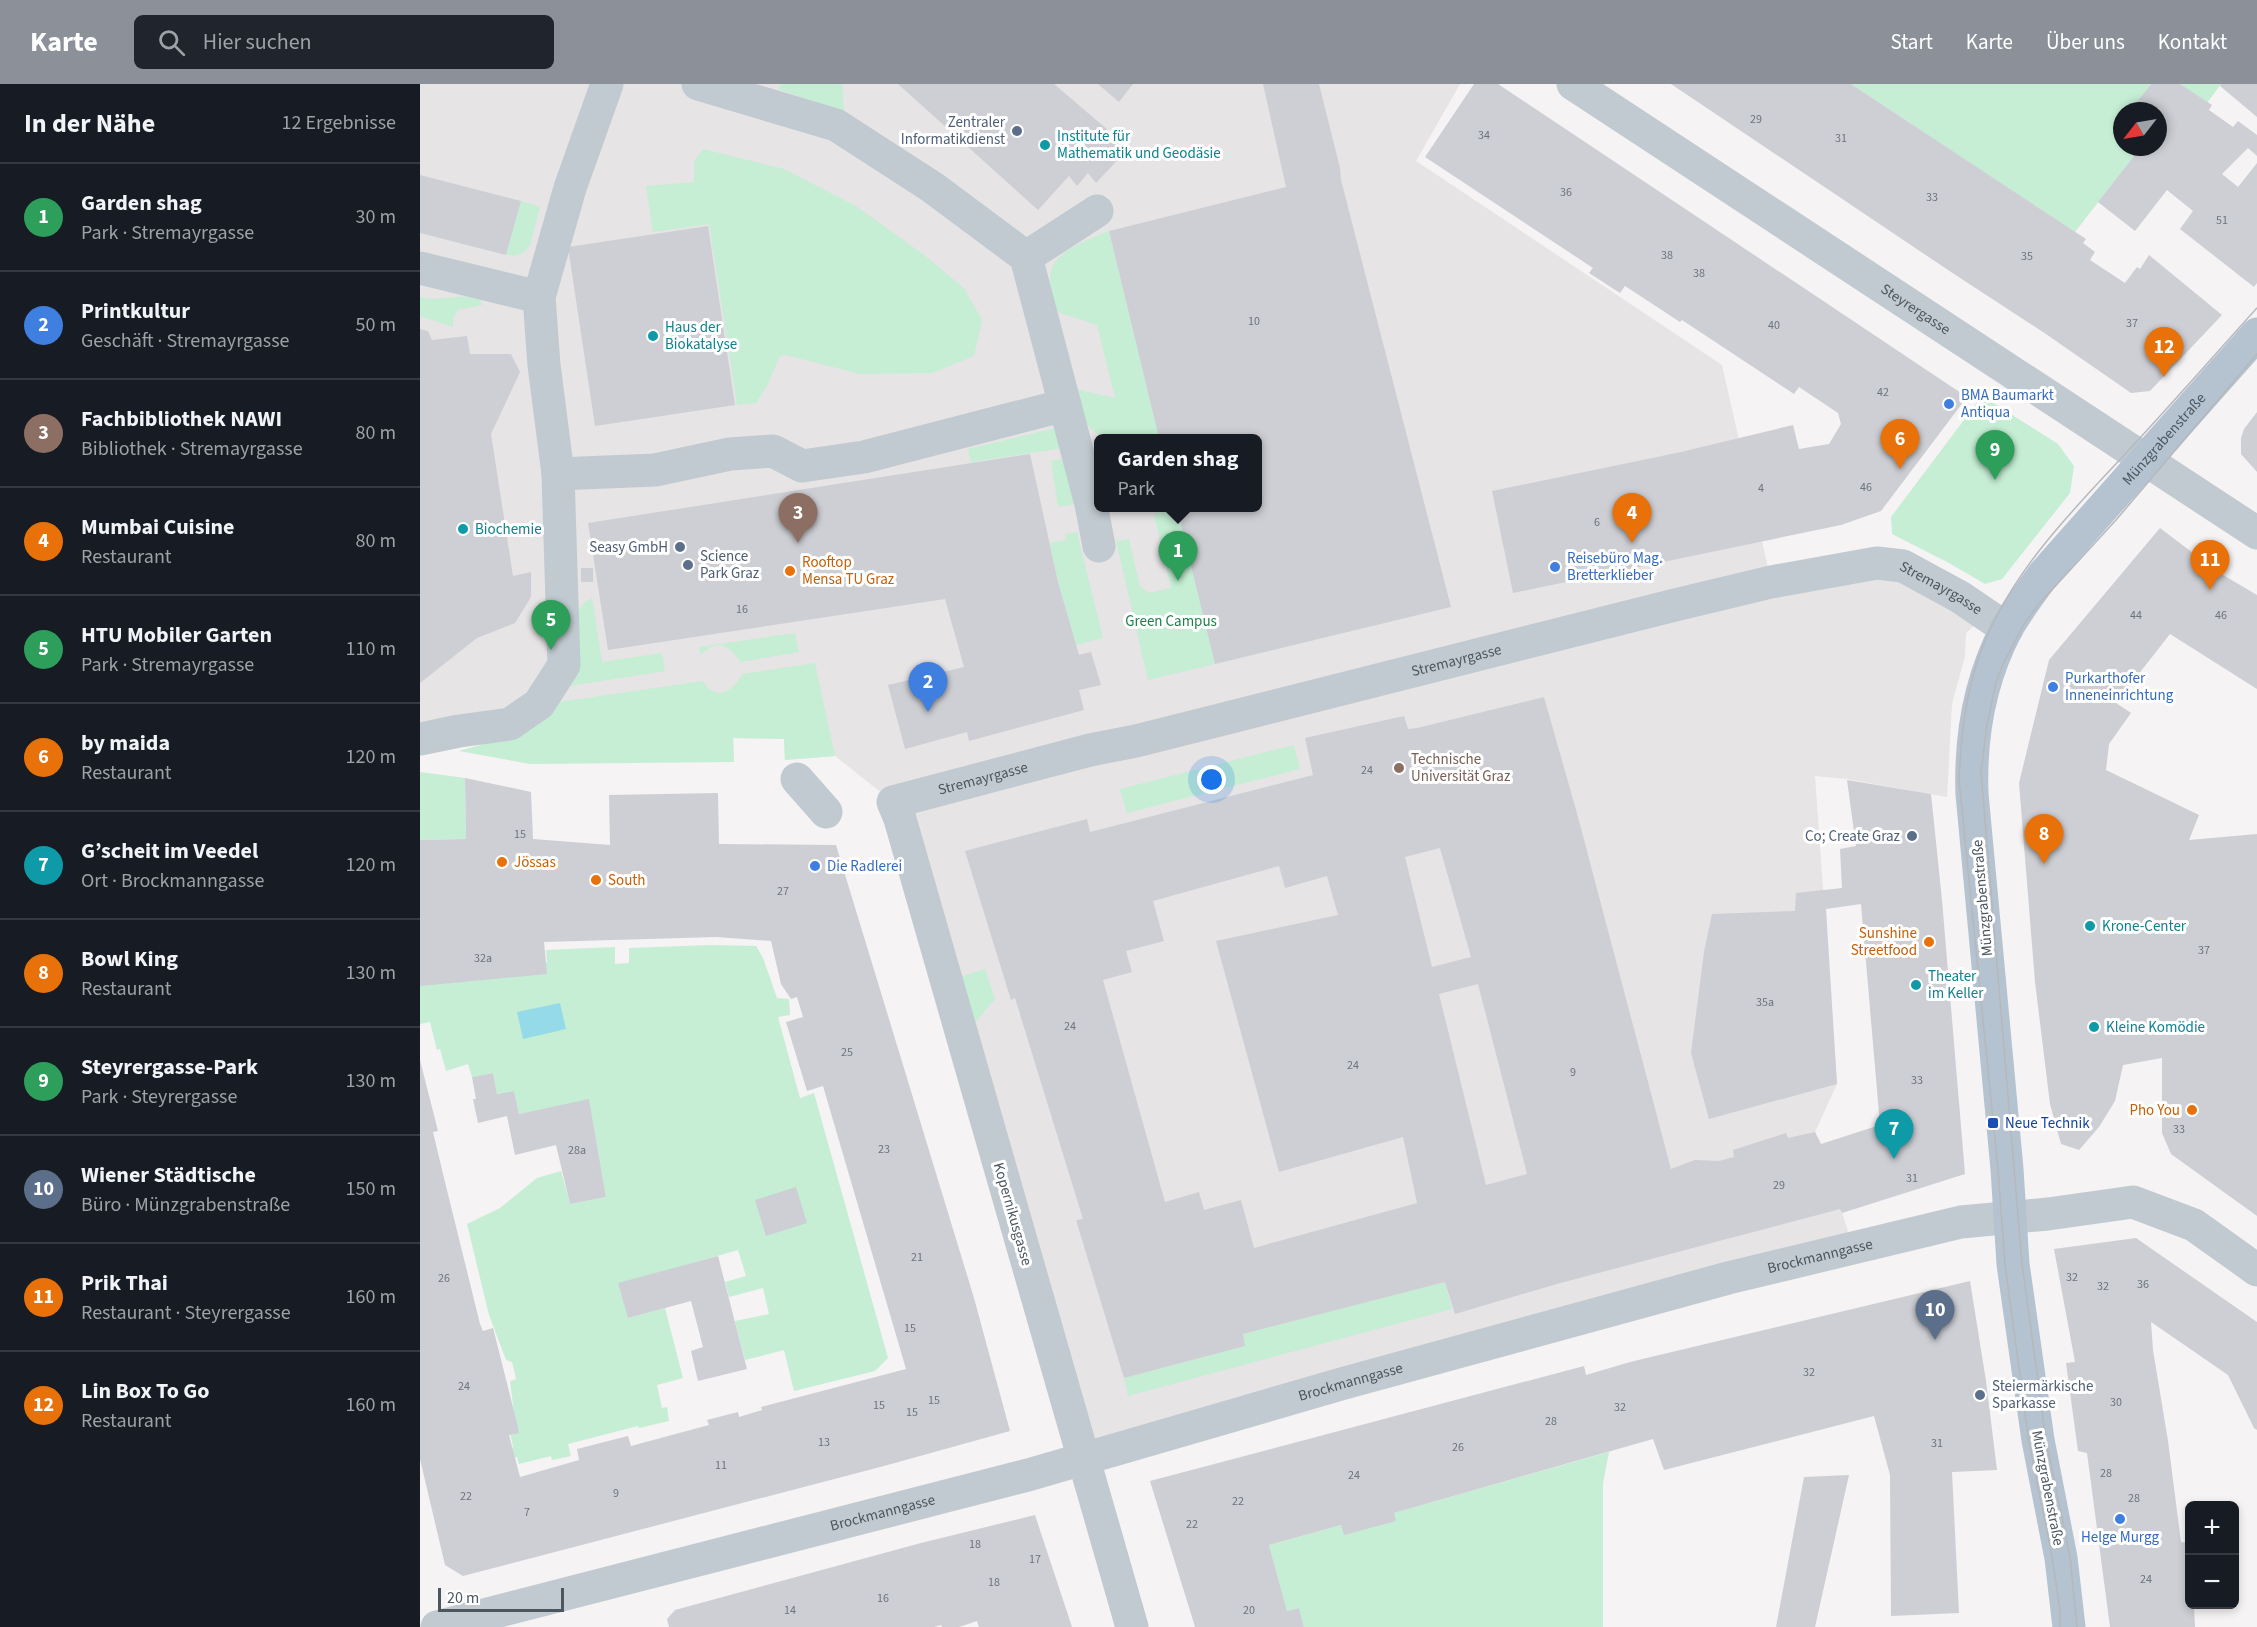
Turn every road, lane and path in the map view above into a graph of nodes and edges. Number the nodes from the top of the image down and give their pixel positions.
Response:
1 (607, 84) edge
2 (698, 84) edge
3 (1573, 84) edge
4 (1097, 211) dead end
5 (1026, 257) junction
6 (420, 268) edge
7 (539, 297) junction
8 (2257, 334) edge
9 (1065, 405) junction
10 (2146, 459) junction
11 (558, 474) junction
12 (2257, 533) edge
13 (1099, 546) dead end
14 (2007, 629) junction
15 (420, 740) edge
16 (797, 779) dead end
17 (893, 802) joint
18 (826, 812) dead end
19 (2009, 1217) junction
20 (2257, 1270) edge
21 (1084, 1459) junction
22 (437, 1627) edge
23 (1132, 1627) edge
24 (2069, 1627) edge

1 - 7 street
2 - 5 street
3 - 10 street, Steyrergasse
4 - 5 street
5 - 9 street
6 - 7 street
7 - 11 street
8 - 10 main road, Münzgrabenstraße
9 - 11 street
9 - 13 street
10 - 12 street, Steyrergasse
10 - 14 main road, Münzgrabenstraße
11 - 15 street
14 - 17 street, Stremayrgasse
14 - 19 main road, Münzgrabenstraße
16 - 18 street
17 - 21 street, Kopernikusgasse
19 - 20 street, Brockmanngasse
19 - 21 street, Brockmanngasse
19 - 24 main road, Münzgrabenstraße
21 - 22 street, Brockmanngasse
21 - 23 street, Kopernikusgasse

